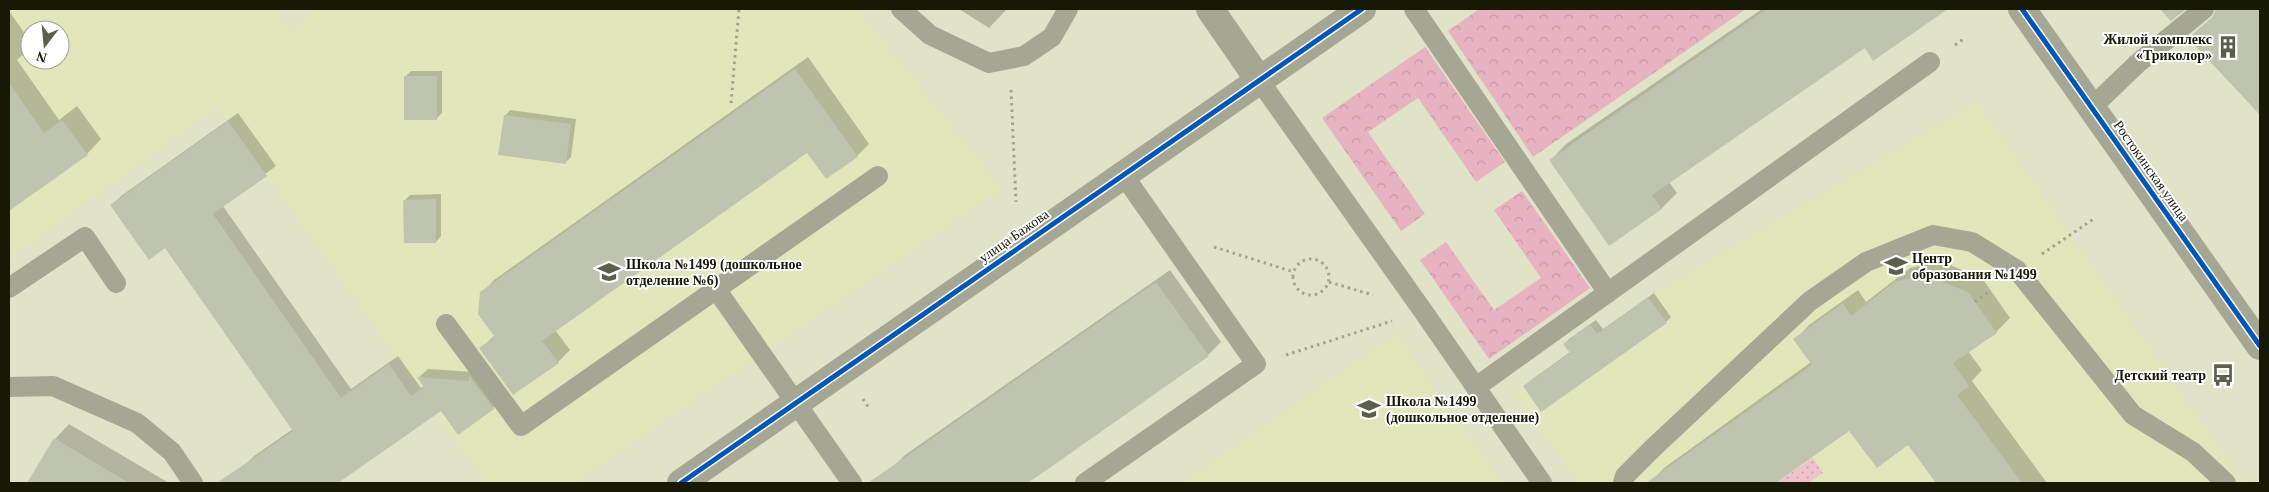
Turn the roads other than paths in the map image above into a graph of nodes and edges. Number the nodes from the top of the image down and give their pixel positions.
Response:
1 (901, 9) edge
2 (1068, 9) edge
3 (1210, 9) edge
4 (1362, 9) edge
5 (1414, 9) edge
6 (2204, 9) edge
7 (2028, 11) edge
8 (1930, 62) dead end
9 (1259, 80) junction
10 (2092, 108) junction
11 (1122, 173) junction
12 (878, 176) dead end
13 (116, 283) dead end
14 (9, 288) edge
15 (716, 289) junction
16 (1608, 293) junction
17 (446, 324) dead end
18 (2260, 346) edge
19 (9, 387) edge
20 (1476, 387) junction
21 (796, 403) junction
22 (194, 483) edge
23 (680, 483) edge
24 (852, 483) edge
25 (1085, 483) edge
26 (1542, 483) edge
27 (1623, 483) edge
28 (2226, 483) edge

1 - 2 lane
3 - 9 street
4 - 9 street, улица Бажова
5 - 16 lane
6 - 10 lane
7 - 10 street, Ростокинская улица
8 - 16 lane
9 - 11 street, улица Бажова
9 - 20 lane
10 - 18 street, Ростокинская улица
11 - 21 street, улица Бажова
11 - 25 lane
12 - 15 lane
13 - 14 lane
15 - 17 lane
15 - 21 lane
16 - 20 lane
19 - 22 lane
20 - 26 lane
21 - 23 street, улица Бажова
21 - 24 lane
27 - 28 lane

